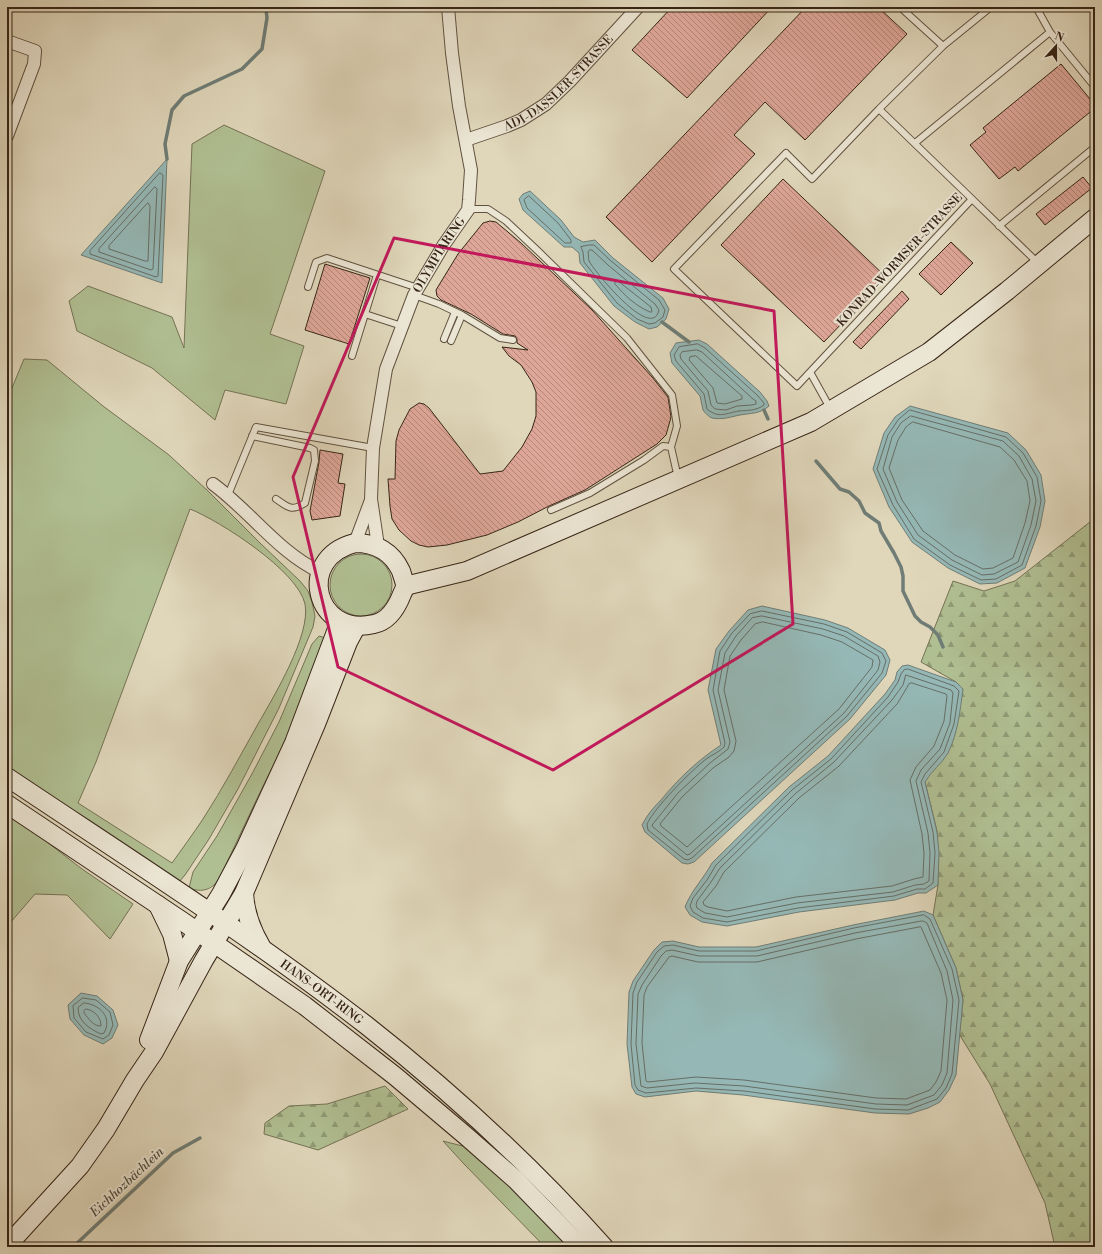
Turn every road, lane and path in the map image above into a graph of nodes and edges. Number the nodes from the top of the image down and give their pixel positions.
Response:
1 (448, 7) edge
2 (638, 7) edge
3 (900, 7) edge
4 (991, 7) edge
5 (1036, 7) edge
6 (1050, 32) junction
7 (7, 41) edge
8 (943, 46) junction
9 (1095, 87) edge
10 (879, 109) junction
11 (7, 136) edge
12 (466, 140) junction
13 (915, 143) junction
14 (1095, 147) edge
15 (972, 199) junction
16 (468, 210) junction
17 (1095, 218) edge
18 (999, 226) junction
19 (1039, 264) junction
20 (377, 275) junction
21 (308, 287) dead end
22 (416, 292) junction
23 (455, 312) junction
24 (365, 314) junction
25 (462, 315) junction
26 (402, 326) junction
27 (444, 339) dead end
28 (513, 340) dead end
29 (451, 341) dead end
30 (352, 356) dead end
31 (810, 372) junction
32 (832, 410) junction
33 (252, 436) junction
34 (671, 447) junction
35 (373, 448) junction
36 (679, 479) junction
37 (213, 484) dead end
38 (228, 495) junction
39 (276, 499) dead end
40 (371, 499) junction
41 (551, 510) dead end
42 (355, 543) junction
43 (378, 546) junction
44 (320, 572) junction
45 (405, 586) junction
46 (348, 624) junction
47 (7, 777) edge
48 (7, 804) edge
49 (244, 893) junction
50 (157, 904) junction
51 (209, 912) junction
52 (226, 924) junction
53 (198, 931) junction
54 (214, 943) junction
55 (262, 949) junction
56 (179, 961) junction
57 (135, 1080) junction
58 (7, 1246) edge
59 (581, 1247) edge
60 (604, 1247) edge

1 - 12 street, OLYMPIARING
2 - 12 street, ADI-DASSLER-STRASSE
3 - 8 lane
4 - 8 lane
5 - 6 lane
6 - 9 lane
6 - 13 lane
7 - 11 street
8 - 10 lane
10 - 13 lane
10 - 31 lane, KONRAD-WORMSER-STRASSE
12 - 16 street, OLYMPIARING
13 - 15 lane
14 - 18 lane
15 - 18 lane, KONRAD-WORMSER-STRASSE
15 - 31 lane, KONRAD-WORMSER-STRASSE
16 - 22 street, OLYMPIARING
16 - 34 lane
17 - 19 street
18 - 19 lane, KONRAD-WORMSER-STRASSE
19 - 32 street
20 - 21 lane
20 - 22 lane
20 - 24 lane
22 - 23 lane
22 - 26 street, OLYMPIARING
23 - 25 lane
23 - 27 lane
24 - 26 lane
24 - 30 lane
25 - 28 lane
25 - 29 lane
26 - 35 street, OLYMPIARING
31 - 32 lane
32 - 36 street
33 - 35 lane
33 - 38 lane
33 - 39 lane
34 - 36 lane
34 - 41 lane
35 - 40 street, OLYMPIARING
36 - 45 street
37 - 38 street
38 - 44 street
40 - 42 street, OLYMPIARING
40 - 43 street, OLYMPIARING
42 - 43 street
42 - 44 street
43 - 45 street
44 - 46 street
45 - 46 street
46 - 49 street
46 - 51 street
47 - 51 street, HANS-ORT-RING
48 - 50 street, HANS-ORT-RING
49 - 52 street
49 - 55 street
50 - 53 street, HANS-ORT-RING
50 - 56 street
51 - 52 street, HANS-ORT-RING
51 - 53 street
52 - 54 street
52 - 55 street, HANS-ORT-RING
53 - 54 street, HANS-ORT-RING
53 - 56 street
54 - 57 street
54 - 59 street, HANS-ORT-RING
55 - 60 street, HANS-ORT-RING
56 - 57 street
57 - 58 street

